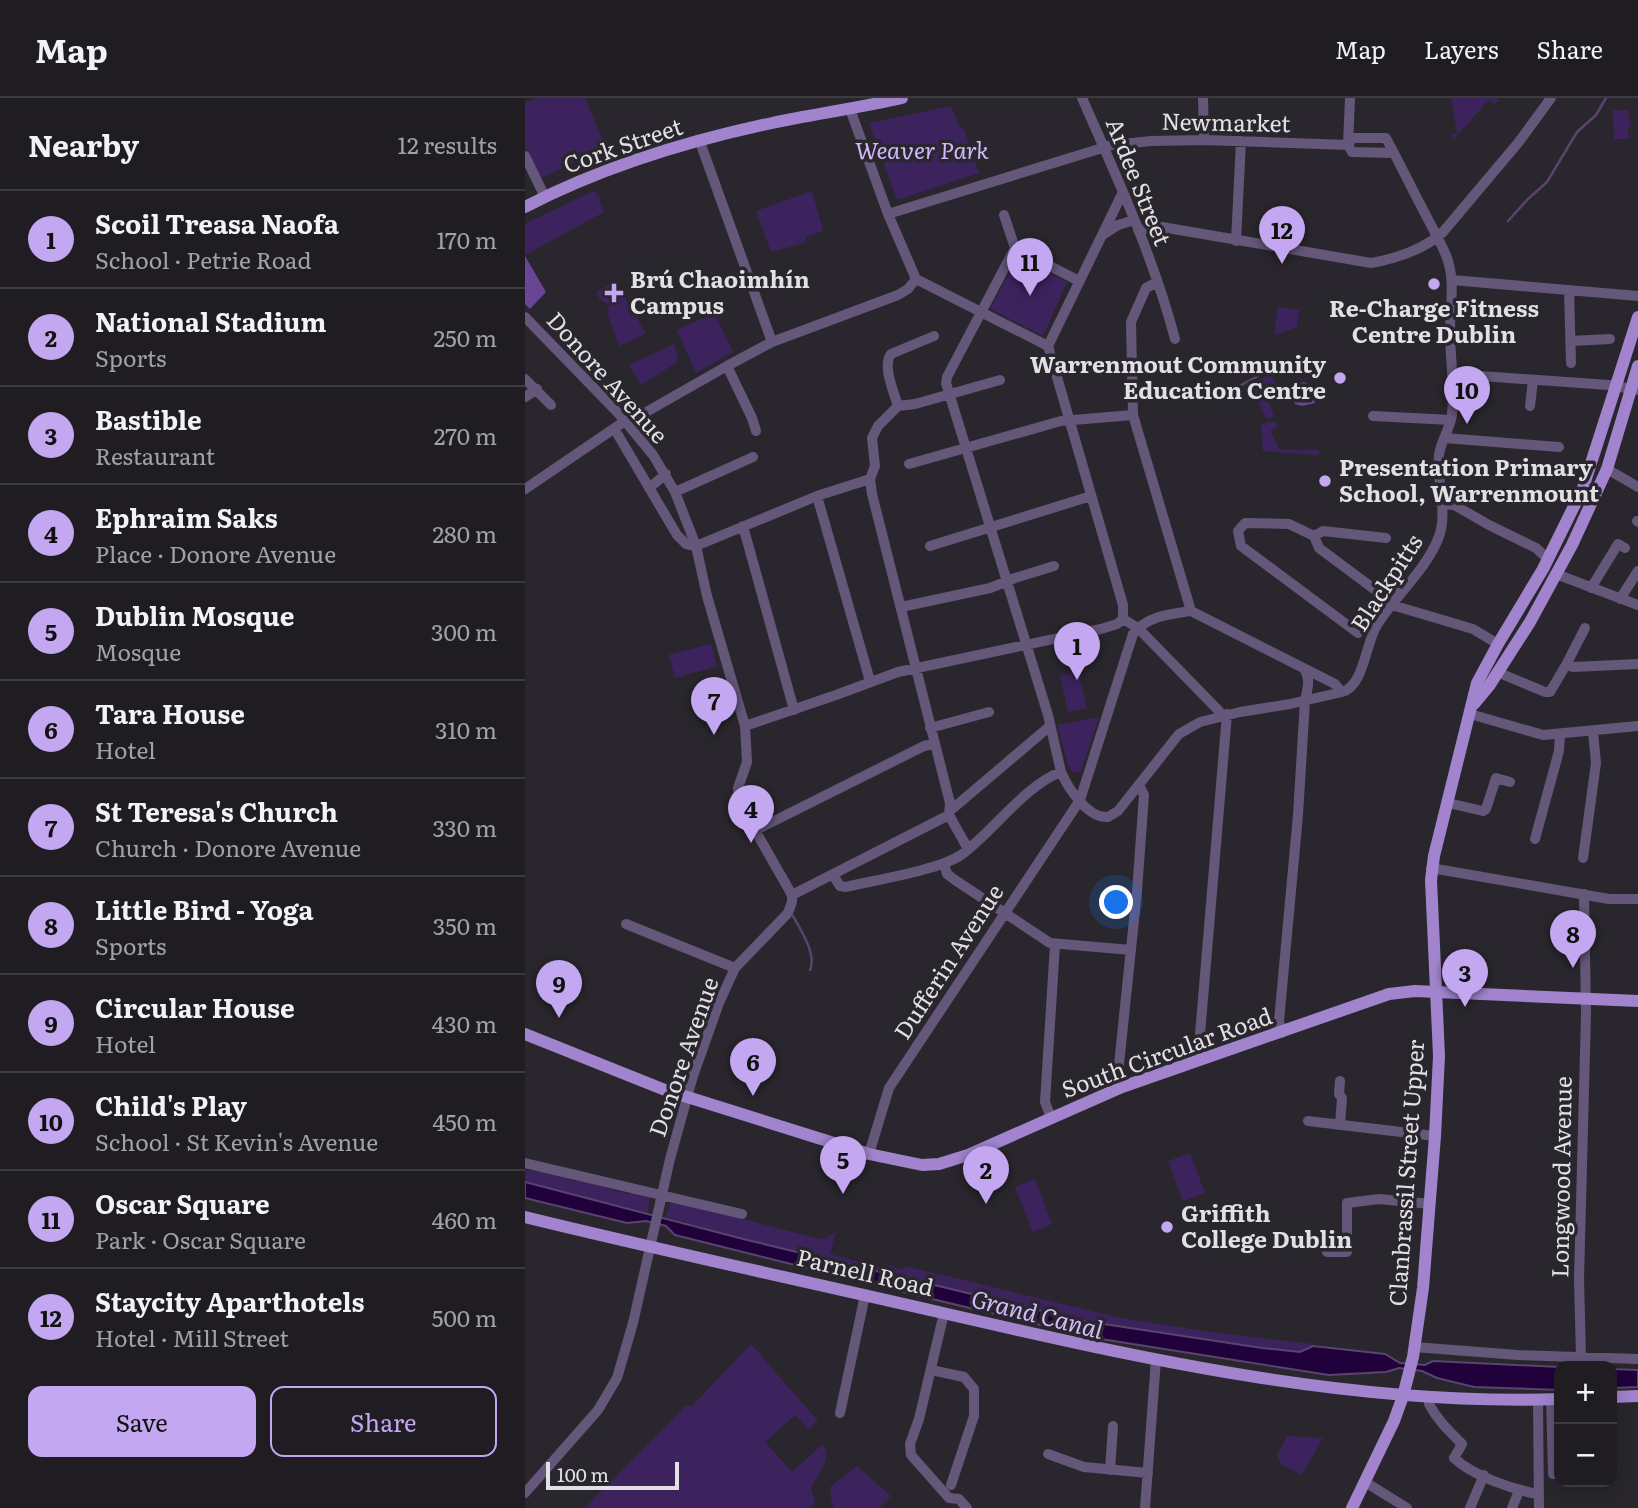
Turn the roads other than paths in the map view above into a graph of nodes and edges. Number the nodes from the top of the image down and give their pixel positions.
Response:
1 (902, 98) edge
2 (1082, 98) edge
3 (1203, 98) edge
4 (1350, 98) edge
5 (1551, 98) edge
6 (850, 109) junction
7 (1204, 140) junction
8 (1241, 141) junction
9 (700, 142) junction
10 (1348, 145) junction
11 (1104, 146) junction
12 (1394, 153) joint
13 (525, 156) edge
14 (1123, 192) junction
15 (545, 197) junction
16 (525, 207) edge
17 (888, 214) junction
18 (1004, 215) dead end
19 (1136, 225) junction
20 (1437, 238) junction
21 (1236, 241) junction
22 (1098, 243) junction
23 (1014, 248) junction
24 (916, 279) junction
25 (1452, 280) junction
26 (1079, 281) junction
27 (1157, 282) junction
28 (1569, 290) junction
29 (1638, 296) edge
30 (980, 312) junction
31 (525, 317) edge
32 (1638, 317) edge
33 (934, 336) dead end
34 (1175, 339) dead end
35 (1610, 339) dead end
36 (1570, 341) junction
37 (772, 342) junction
38 (1048, 346) junction
39 (1571, 363) dead end
40 (727, 366) junction
41 (1638, 366) edge
42 (1452, 374) junction
43 (525, 379) edge
44 (1000, 380) dead end
45 (1532, 380) junction
46 (1616, 386) junction
47 (537, 389) junction
48 (1634, 389) edge
49 (949, 395) junction
50 (525, 397) edge
51 (551, 405) dead end
52 (898, 406) junction
53 (1530, 406) dead end
54 (1133, 415) junction
55 (1373, 415) dead end
56 (1451, 419) junction
57 (1068, 421) junction
58 (626, 422) junction
59 (756, 431) dead end
60 (618, 435) dead end
61 (1445, 438) junction
62 (1559, 447) dead end
63 (965, 448) junction
64 (753, 457) dead end
65 (909, 464) dead end
66 (1607, 469) junction
67 (666, 474) junction
68 (870, 479) junction
69 (1638, 487) edge
70 (649, 488) junction
71 (525, 489) edge
72 (675, 492) junction
73 (817, 496) junction
74 (1091, 496) junction
75 (1442, 504) junction
76 (743, 526) junction
77 (991, 527) junction
78 (1314, 536) junction
79 (1386, 538) dead end
80 (930, 546) dead end
81 (695, 547) junction
82 (1625, 548) dead end
83 (1548, 559) junction
84 (1054, 566) dead end
85 (1638, 571) edge
86 (1556, 574) junction
87 (1007, 583) junction
88 (1591, 588) junction
89 (1402, 591) junction
90 (1382, 595) junction
91 (1620, 599) junction
92 (1392, 605) junction
93 (1638, 606) edge
94 (901, 607) junction
95 (1191, 611) junction
96 (1123, 619) junction
97 (1138, 628) junction
98 (1585, 628) dead end
99 (1498, 644) junction
100 (1026, 645) junction
101 (1638, 664) edge
102 (1566, 665) junction
103 (916, 668) junction
104 (1305, 670) junction
105 (1497, 673) junction
106 (870, 681) junction
107 (1342, 692) junction
108 (1305, 701) junction
109 (1472, 709) junction
110 (794, 710) junction
111 (989, 712) dead end
112 (1224, 715) junction
113 (745, 726) junction
114 (1050, 726) junction
115 (1638, 726) edge
116 (930, 728) junction
117 (1593, 732) junction
118 (1560, 734) junction
119 (934, 744) junction
120 (1061, 772) junction
121 (1510, 782) dead end
122 (1139, 785) junction
123 (1080, 800) junction
124 (1448, 803) junction
125 (950, 813) junction
126 (754, 831) junction
127 (1535, 839) dead end
128 (968, 849) junction
129 (1583, 858) dead end
130 (944, 864) junction
131 (1431, 868) junction
132 (833, 875) junction
133 (1584, 894) junction
134 (792, 895) junction
135 (1638, 899) edge
136 (1005, 912) junction
137 (626, 924) dead end
138 (1055, 944) junction
139 (1131, 950) junction
140 (735, 968) junction
141 (1436, 991) junction
142 (1586, 999) junction
143 (1638, 1001) edge
144 (1282, 1033) junction
145 (525, 1034) edge
146 (1202, 1059) junction
147 (1340, 1081) dead end
148 (1122, 1087) junction
149 (688, 1097) junction
150 (1051, 1118) junction
151 (1308, 1121) dead end
152 (1340, 1125) junction
153 (1435, 1136) junction
154 (869, 1154) junction
155 (525, 1163) edge
156 (661, 1197) junction
157 (1430, 1204) junction
158 (742, 1214) dead end
159 (525, 1217) edge
160 (650, 1243) junction
161 (1327, 1252) dead end
162 (865, 1295) junction
163 (944, 1313) junction
164 (1414, 1352) junction
165 (1581, 1357) junction
166 (1156, 1359) junction
167 (1638, 1359) edge
168 (931, 1370) junction
169 (1403, 1396) junction
170 (1638, 1396) edge
171 (1432, 1397) junction
172 (1617, 1397) edge
173 (1549, 1399) edge
174 (840, 1413) dead end
175 (1113, 1426) dead end
176 (1048, 1454) dead end
177 (1454, 1458) junction
178 (1446, 1468) dead end
179 (1110, 1469) junction
180 (1148, 1473) junction
181 (1553, 1474) dead end
182 (1484, 1475) junction
183 (1365, 1482) junction
184 (951, 1485) dead end
185 (1519, 1491) junction
186 (525, 1493) edge
187 (1537, 1494) junction
188 (967, 1508) edge
189 (1145, 1508) edge
190 (1352, 1508) edge
191 (1407, 1508) edge
192 (1470, 1508) edge
193 (1512, 1508) edge
194 (1539, 1508) edge

1 - 6 main road, Cork Street
2 - 11 street, Ardee Street
3 - 7 street
4 - 10 street
5 - 20 street
6 - 9 main road, Cork Street
6 - 17 street
7 - 8 street, Newmarket
7 - 11 street, Newmarket
8 - 10 street, Newmarket
8 - 21 street
9 - 15 main road, Cork Street
9 - 37 street
10 - 12 street, Newmarket
11 - 14 street, Ardee Street
11 - 17 street, Newmarket
12 - 20 street, Blackpitts
13 - 15 street
14 - 19 street, Ardee Street
14 - 22 street
15 - 16 main road, Cork Street
17 - 24 street
18 - 23 street
19 - 21 street
19 - 22 street
19 - 27 street, Ardee Street
20 - 21 street
20 - 25 street, Blackpitts
22 - 26 street
23 - 26 street
23 - 30 street
24 - 30 street
24 - 37 street
25 - 28 street
25 - 42 street, Blackpitts
26 - 38 street
27 - 34 street, Ardee Street
27 - 54 street
28 - 29 street
28 - 36 street
30 - 38 street
30 - 49 street
31 - 58 street, Donore Avenue
32 - 46 main road, Clanbrassil Street Upper
33 - 52 street
35 - 36 street
36 - 39 street
37 - 40 street
38 - 57 street
40 - 58 street
40 - 59 street
41 - 48 main road
42 - 45 street
42 - 56 street, Blackpitts
43 - 47 street
44 - 49 street
45 - 46 street
45 - 53 street
46 - 48 street
46 - 83 main road, Clanbrassil Street Upper
47 - 50 street
47 - 51 street
48 - 66 main road
49 - 52 street
49 - 63 street
52 - 68 street
54 - 57 street
54 - 95 street
55 - 56 street
56 - 61 street, Blackpitts
57 - 63 street
57 - 74 street
58 - 67 street, Donore Avenue
58 - 71 street
60 - 70 street
61 - 62 street
61 - 75 street, Blackpitts
63 - 65 street
63 - 77 street
64 - 72 street
66 - 69 street
66 - 86 main road
67 - 70 street
67 - 72 street, Donore Avenue
68 - 73 street
68 - 94 street
70 - 81 street
72 - 81 street, Donore Avenue
73 - 76 street
73 - 106 street
74 - 77 street
74 - 96 street
75 - 83 street
75 - 89 street, Blackpitts
76 - 81 street
76 - 110 street
77 - 80 street
77 - 87 street
78 - 79 street
78 - 90 street
78 - 90 street
81 - 113 street, Donore Avenue
82 - 88 street
83 - 99 main road, Clanbrassil Street Upper
84 - 87 street
85 - 91 street
86 - 88 street
86 - 105 main road
87 - 94 street
87 - 100 street
88 - 91 street
89 - 90 street
89 - 92 street, Blackpitts
91 - 93 street
92 - 99 street
92 - 107 street, Blackpitts
94 - 103 street
95 - 97 street
95 - 104 street
96 - 97 street
96 - 100 street
97 - 112 street
97 - 123 street, Dufferin Avenue
98 - 102 street
99 - 109 main road, Clanbrassil Street Upper
100 - 103 street
100 - 114 street
101 - 102 street
102 - 105 street
103 - 106 street
103 - 116 street
104 - 107 street
104 - 108 street
105 - 109 main road
106 - 110 street
107 - 108 street
108 - 112 street
108 - 144 street
109 - 118 street
109 - 124 main road, Clanbrassil Street Upper
110 - 113 street
111 - 116 street
112 - 122 street
112 - 146 street
113 - 126 street, Donore Avenue
114 - 120 street
114 - 125 street
115 - 117 street
116 - 119 street
117 - 118 street
117 - 129 street
118 - 127 street
119 - 125 street
119 - 126 street
120 - 123 street
120 - 128 street
121 - 124 street
122 - 123 street
122 - 139 street
123 - 136 street, Dufferin Avenue
124 - 131 main road, Clanbrassil Street Upper
125 - 128 street
125 - 132 street
126 - 134 street, Donore Avenue
128 - 130 street
130 - 132 street
130 - 136 street
131 - 133 street
131 - 141 main road, Clanbrassil Street Upper
132 - 134 street
133 - 135 street
133 - 142 street, Longwood Avenue
134 - 140 street, Donore Avenue
136 - 138 street
136 - 154 street, Dufferin Avenue
137 - 140 street
138 - 139 street
138 - 150 street
139 - 148 street
140 - 149 street, Donore Avenue
141 - 142 main road, South Circular Road
141 - 144 main road, South Circular Road
141 - 153 main road, Clanbrassil Street Upper
142 - 143 main road, South Circular Road
142 - 165 street, Longwood Avenue
144 - 146 main road, South Circular Road
145 - 149 main road, South Circular Road
146 - 148 main road, South Circular Road
147 - 152 street
148 - 150 main road, South Circular Road
149 - 154 main road, South Circular Road
149 - 156 street, Donore Avenue
150 - 154 main road, South Circular Road
151 - 152 street
152 - 153 street
153 - 157 main road, Clanbrassil Street Upper
155 - 156 street
156 - 158 street
156 - 160 street, Donore Avenue
157 - 161 street
157 - 164 main road, Clanbrassil Street Upper
159 - 160 main road, Parnell Road
160 - 162 main road, Parnell Road
160 - 186 street, Donore Avenue
162 - 163 main road, Parnell Road
162 - 174 street
163 - 166 main road, Parnell Road
163 - 168 street
164 - 165 street
164 - 169 main road, Clanbrassil Street Upper
165 - 167 street
166 - 169 main road, Parnell Road
166 - 180 street
168 - 184 street
168 - 188 street
169 - 171 main road, Parnell Road
169 - 183 main road, Clanbrassil Street Upper
170 - 172 main road
171 - 173 main road, Parnell Road
171 - 177 street
173 - 181 street
173 - 187 street
175 - 179 street
176 - 179 street
177 - 178 street
177 - 182 street
179 - 180 street
180 - 189 street
182 - 185 street
182 - 192 street
183 - 190 main road, Clanbrassil Street Upper
183 - 191 street
185 - 187 street
185 - 193 street
187 - 194 street

